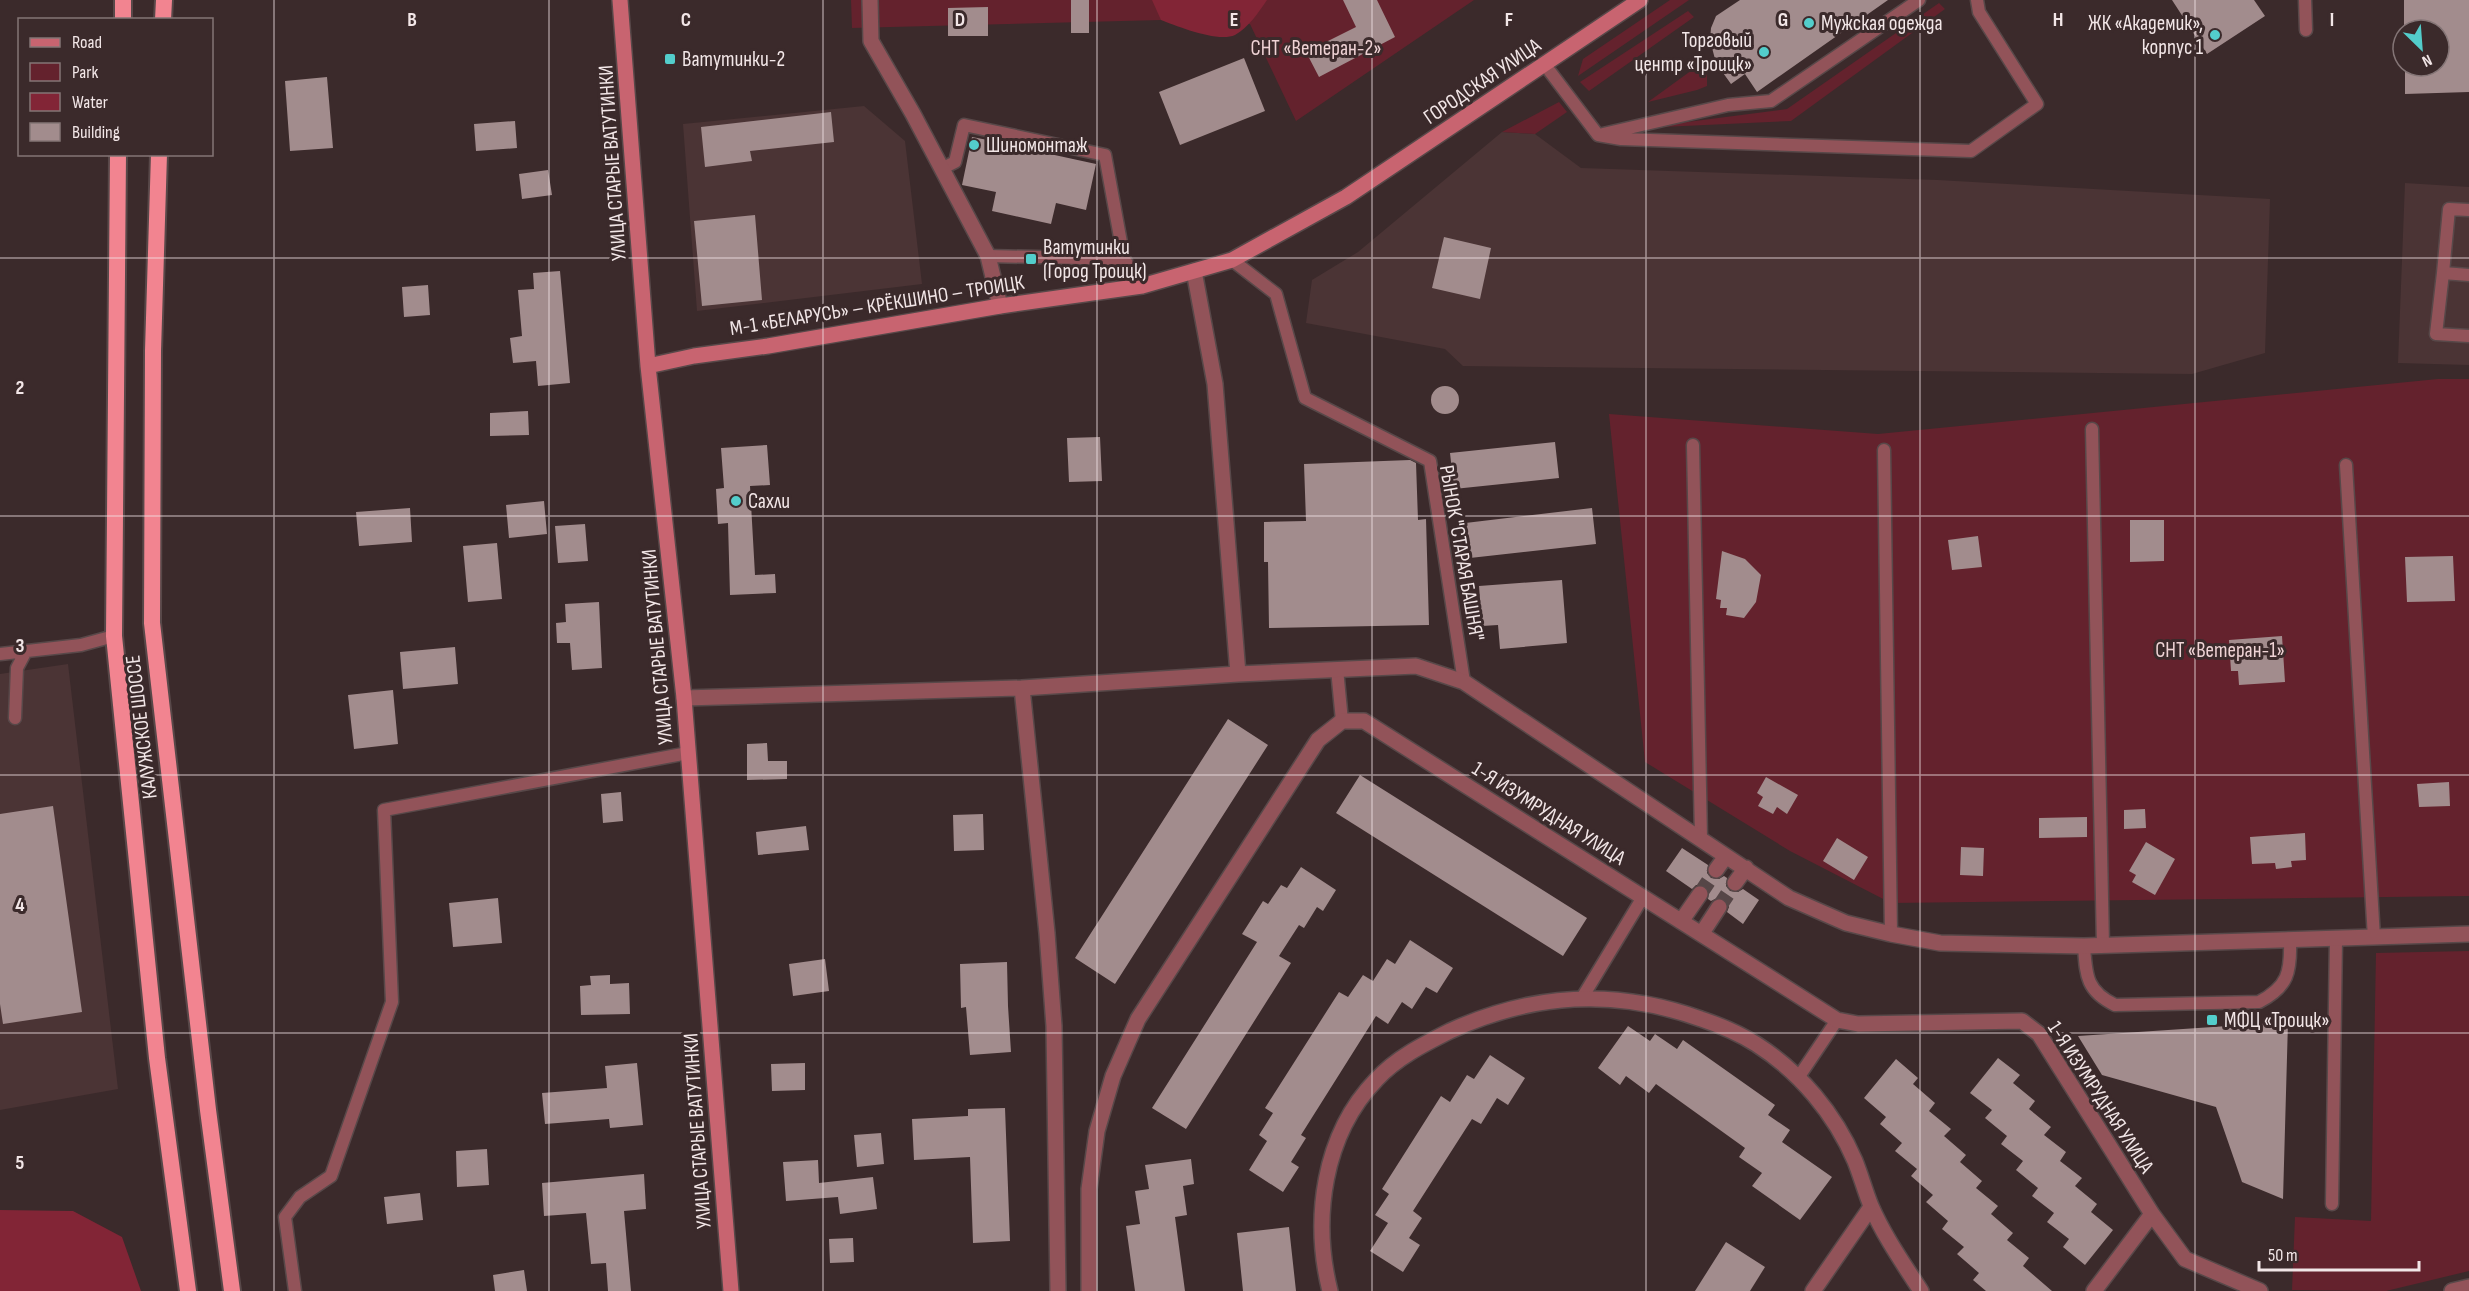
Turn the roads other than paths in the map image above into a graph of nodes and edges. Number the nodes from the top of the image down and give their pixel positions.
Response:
1 (123, 0) edge
2 (164, 0) edge
3 (620, 0) edge
4 (870, 0) edge
5 (1640, 0) edge
6 (1919, 0) edge
7 (1977, 0) edge
8 (2306, 0) edge
9 (123, 18) edge
10 (163, 18) edge
11 (2306, 30) dead end
12 (1545, 65) junction
13 (1598, 135) junction
14 (118, 156) edge
15 (159, 156) edge
16 (943, 168) junction
17 (1346, 197) joint
18 (2469, 210) edge
19 (988, 256) junction
20 (1124, 260) junction
21 (1232, 260) junction
22 (1194, 271) junction
23 (2443, 273) junction
24 (2469, 275) edge
25 (1142, 286) junction
26 (1000, 306) junction
27 (2469, 336) edge
28 (648, 366) junction
29 (2092, 429) dead end
30 (1694, 445) dead end
31 (1884, 450) dead end
32 (2346, 465) dead end
33 (114, 636) junction
34 (26, 651) junction
35 (0, 654) edge
36 (1337, 669) junction
37 (1238, 674) junction
38 (1464, 682) junction
39 (1022, 688) junction
40 (684, 699) junction
41 (15, 718) dead end
42 (1342, 721) junction
43 (688, 753) junction
44 (1701, 838) junction
45 (1726, 855) junction
46 (1746, 868) junction
47 (1716, 870) tunnel mouth
48 (1735, 883) tunnel mouth
49 (1700, 894) tunnel mouth
50 (1643, 897) junction
51 (1719, 907) tunnel mouth
52 (1682, 920) junction
53 (1702, 933) junction
54 (1891, 934) junction
55 (2469, 934) edge
56 (2374, 938) junction
57 (2336, 939) junction
58 (2290, 941) junction
59 (2103, 945) junction
60 (2084, 946) junction
61 (1582, 998) junction
62 (1837, 1020) junction
63 (1798, 1078) junction
64 (2332, 1204) dead end
65 (1871, 1207) junction
66 (2152, 1214) junction
67 (2469, 1287) edge
68 (188, 1291) edge
69 (232, 1291) edge
70 (295, 1291) edge
71 (730, 1291) edge
72 (1058, 1291) edge
73 (1089, 1291) edge
74 (1330, 1291) edge
75 (1813, 1291) edge
76 (1921, 1291) edge
77 (2094, 1291) edge
78 (2260, 1291) edge
79 (2452, 1291) edge

1 - 9 highway
2 - 10 highway
3 - 28 main road, УЛИЦА СТАРЫЕ ВАТУТИНКИ
4 - 16 street
5 - 12 main road, ГОРОДСКАЯ УЛИЦА
6 - 13 lane
7 - 13 lane
8 - 11 lane
12 - 13 lane
12 - 17 main road, ГОРОДСКАЯ УЛИЦА
14 - 33 highway, КАЛУЖСКОЕ ШОССЕ
15 - 69 highway, КАЛУЖСКОЕ ШОССЕ
16 - 19 street
16 - 20 lane
17 - 21 main road, М-1 «БЕЛАРУСЬ» – КРЁКШИНО – ТРОИЦК
18 - 23 lane
19 - 20 lane
19 - 26 street
20 - 25 lane
21 - 22 main road, М-1 «БЕЛАРУСЬ» – КРЁКШИНО – ТРОИЦК
21 - 38 lane, РЫНОК "СТАРАЯ БАШНЯ"
22 - 25 main road, М-1 «БЕЛАРУСЬ» – КРЁКШИНО – ТРОИЦК
22 - 37 street
23 - 24 lane
23 - 27 lane
25 - 26 main road, М-1 «БЕЛАРУСЬ» – КРЁКШИНО – ТРОИЦК
26 - 28 main road, М-1 «БЕЛАРУСЬ» – КРЁКШИНО – ТРОИЦК
28 - 40 main road, УЛИЦА СТАРЫЕ ВАТУТИНКИ
29 - 59 lane
30 - 44 lane
31 - 54 lane
32 - 56 lane
33 - 34 lane
33 - 68 highway, КАЛУЖСКОЕ ШОССЕ
34 - 35 lane
34 - 41 lane
36 - 37 street
36 - 38 street
36 - 42 lane
37 - 39 street
38 - 44 street
39 - 40 street
39 - 72 street
40 - 43 main road, УЛИЦА СТАРЫЕ ВАТУТИНКИ
42 - 50 street, 1-Я ИЗУМРУДНАЯ УЛИЦА
42 - 73 street
43 - 70 lane
43 - 71 main road, УЛИЦА СТАРЫЕ ВАТУТИНКИ
44 - 45 street
45 - 46 street
45 - 47 street
46 - 48 street
46 - 54 street
49 - 52 street
50 - 52 street, 1-Я ИЗУМРУДНАЯ УЛИЦА
50 - 61 lane
51 - 53 street
52 - 53 street, 1-Я ИЗУМРУДНАЯ УЛИЦА
53 - 62 street, 1-Я ИЗУМРУДНАЯ УЛИЦА
54 - 60 street
55 - 56 street
56 - 57 street
57 - 58 street
57 - 64 lane
58 - 59 street
58 - 60 lane
59 - 60 street
61 - 63 street
61 - 74 street
62 - 63 lane
62 - 66 street, 1-Я ИЗУМРУДНАЯ УЛИЦА
63 - 65 street
65 - 75 street
65 - 76 street
66 - 77 street
66 - 78 street, 1-Я ИЗУМРУДНАЯ УЛИЦА
67 - 79 street

